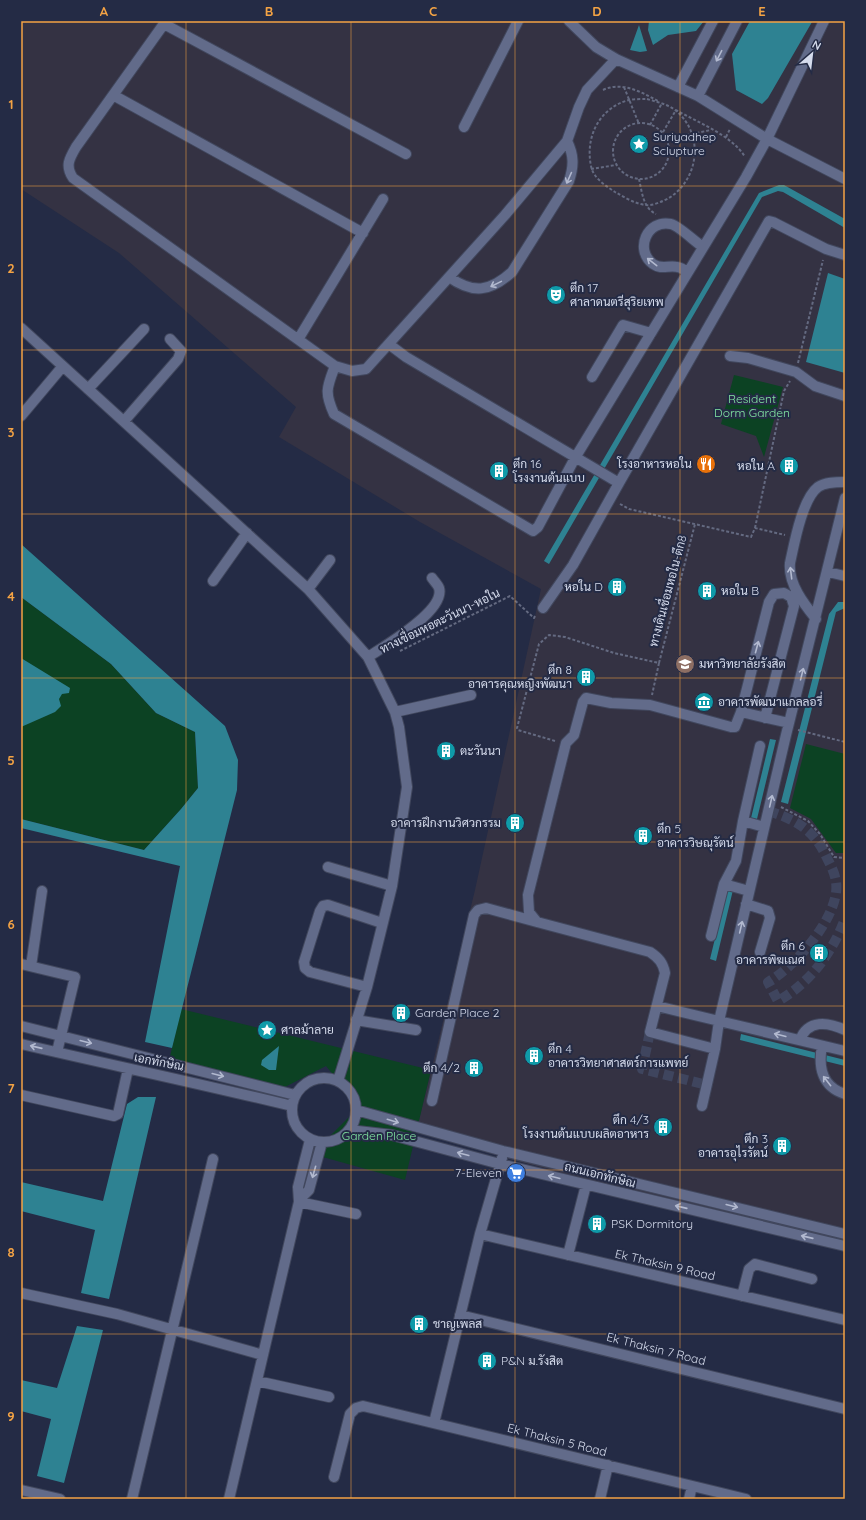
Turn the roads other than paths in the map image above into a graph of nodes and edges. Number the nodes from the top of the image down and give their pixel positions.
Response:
1 (518, 21) edge
2 (569, 21) edge
3 (713, 21) edge
4 (737, 21) edge
5 (824, 21) edge
6 (165, 23) edge
7 (616, 60) junction
8 (678, 87) junction
9 (113, 95) junction
10 (698, 96) junction
11 (464, 127) dead end
12 (767, 138) junction
13 (567, 141) junction
14 (406, 154) dead end
15 (845, 179) edge
16 (382, 199) dead end
17 (363, 233) junction
18 (704, 247) junction
19 (845, 255) edge
20 (688, 272) junction
21 (449, 277) junction
22 (21, 328) edge
23 (144, 329) dead end
24 (651, 333) junction
25 (299, 338) junction
26 (170, 339) dead end
27 (390, 345) junction
28 (730, 356) dead end
29 (63, 366) junction
30 (335, 366) junction
31 (592, 377) dead end
32 (88, 389) junction
33 (845, 396) edge
34 (21, 416) edge
35 (125, 420) junction
36 (575, 458) junction
37 (615, 481) junction
38 (845, 482) edge
39 (845, 498) edge
40 (247, 533) junction
41 (330, 560) dead end
42 (828, 572) junction
43 (845, 576) edge
44 (432, 578) dead end
45 (213, 581) dead end
46 (308, 589) junction
47 (543, 608) dead end
48 (816, 619) junction
49 (368, 657) junction
50 (471, 695) dead end
51 (395, 712) junction
52 (740, 712) junction
53 (765, 718) junction
54 (789, 723) junction
55 (760, 746) dead end
56 (743, 821) junction
57 (764, 827) junction
58 (328, 868) dead end
59 (724, 884) junction
60 (392, 886) junction
61 (42, 891) dead end
62 (749, 891) junction
63 (746, 904) junction
64 (537, 922) junction
65 (382, 923) junction
66 (711, 936) dead end
67 (760, 952) dead end
68 (26, 965) edge
69 (367, 987) junction
70 (657, 1006) junction
71 (356, 1020) junction
72 (720, 1021) junction
73 (21, 1026) edge
74 (416, 1030) dead end
75 (845, 1030) edge
76 (60, 1036) junction
77 (800, 1040) junction
78 (21, 1044) edge
79 (715, 1049) junction
80 (845, 1051) edge
81 (57, 1052) junction
82 (821, 1053) junction
83 (128, 1069) junction
84 (338, 1081) junction
85 (845, 1094) edge
86 (296, 1095) junction
87 (21, 1096) edge
88 (432, 1101) dead end
89 (292, 1106) junction
90 (702, 1106) dead end
91 (356, 1110) junction
92 (349, 1130) junction
93 (310, 1140) junction
94 (322, 1142) junction
95 (503, 1151) junction
96 (213, 1159) dead end
97 (500, 1164) junction
98 (586, 1185) junction
99 (300, 1200) junction
100 (356, 1214) dead end
101 (480, 1234) junction
102 (845, 1234) edge
103 (845, 1246) edge
104 (568, 1255) junction
105 (812, 1279) dead end
106 (21, 1293) edge
107 (742, 1296) junction
108 (460, 1315) junction
109 (845, 1320) edge
110 (172, 1331) junction
111 (263, 1355) junction
112 (256, 1381) junction
113 (329, 1397) dead end
114 (845, 1409) edge
115 (434, 1423) junction
116 (608, 1465) junction
117 (334, 1477) dead end
118 (692, 1486) junction
119 (21, 1490) edge
120 (60, 1499) edge
121 (132, 1499) edge
122 (229, 1499) edge
123 (600, 1499) edge
124 (689, 1499) edge
125 (746, 1499) edge

1 - 11 street
2 - 7 street
3 - 8 street
4 -> 10 street
5 - 12 street
6 - 9 street
6 - 14 street
7 - 8 street
7 - 13 street
8 - 10 street
9 - 17 street
9 - 25 street
10 - 12 street
12 - 15 street
12 - 18 street
13 - 21 street
13 -> 21 street
16 - 17 street
17 - 25 street
18 - 20 street
20 -> 18 street
19 - 37 street
20 - 24 street
21 - 27 street
22 - 29 street
23 - 32 street
24 - 31 street
24 - 36 street
25 - 30 street
26 - 35 street
27 - 30 street
27 - 36 street
28 - 33 street
29 - 32 street
29 - 34 street
30 - 36 street
32 - 35 street
35 - 40 street
36 - 37 street
37 - 47 street
48 -> 38 street
39 - 42 street
40 - 45 street
40 - 46 street
41 - 46 street
42 - 43 street
42 - 48 street
44 - 49 street
46 - 49 street
54 -> 48 street
49 - 51 street
50 - 51 street
51 - 60 street
52 - 53 street
52 -> 53 street
52 - 64 street
53 - 54 street
57 -> 54 street
55 - 56 street
56 - 57 street
56 - 59 street
57 - 62 street
58 - 60 street
59 - 62 street
59 - 66 street
60 - 65 street
61 - 68 street
62 - 63 street
63 - 67 street
72 -> 63 street
64 - 70 street
64 - 88 street
65 - 69 street
65 - 69 street
68 - 76 street
69 - 71 street
70 - 72 street
70 - 79 street
71 - 74 street
71 - 84 street
77 -> 72 street
72 - 79 street
73 - 76 street
75 - 77 street
76 - 81 street
76 -> 86 street
77 - 82 street
81 -> 78 street, เอกทักษิณ
79 - 90 street
80 - 82 street
81 - 83 street, เอกทักษิณ
85 -> 82 street
83 - 87 street
83 - 89 street, เอกทักษิณ
84 - 86 street
84 - 91 street
86 - 89 street
89 - 93 street
91 - 92 street
91 -> 95 street, ถนนเอกทักษิณ
92 - 94 street
97 -> 92 street, ถนนเอกทักษิณ
93 - 94 street
93 - 99 street
94 -> 99 street
95 - 97 street
95 -> 102 street, ถนนเอกทักษิณ
96 - 110 street
98 -> 97 street, ถนนเอกทักษิณ
97 - 101 street
103 -> 98 street, ถนนเอกทักษิณ
98 - 104 street
99 - 100 street
99 - 111 street
101 - 104 street, Ek Thaksin 9 Road
101 - 108 street
104 - 107 street, Ek Thaksin 9 Road
105 - 107 street
106 - 110 street
107 - 109 street, Ek Thaksin 9 Road
108 - 114 street, Ek Thaksin 7 Road
108 - 115 street
110 - 111 street
110 - 121 street
111 - 112 street
112 - 113 street
112 - 122 street
115 - 116 street, Ek Thaksin 5 Road
115 - 117 street, Ek Thaksin 5 Road
116 - 118 street, Ek Thaksin 5 Road
116 - 123 street
118 - 124 street
118 - 125 street, Ek Thaksin 5 Road
119 - 120 street

